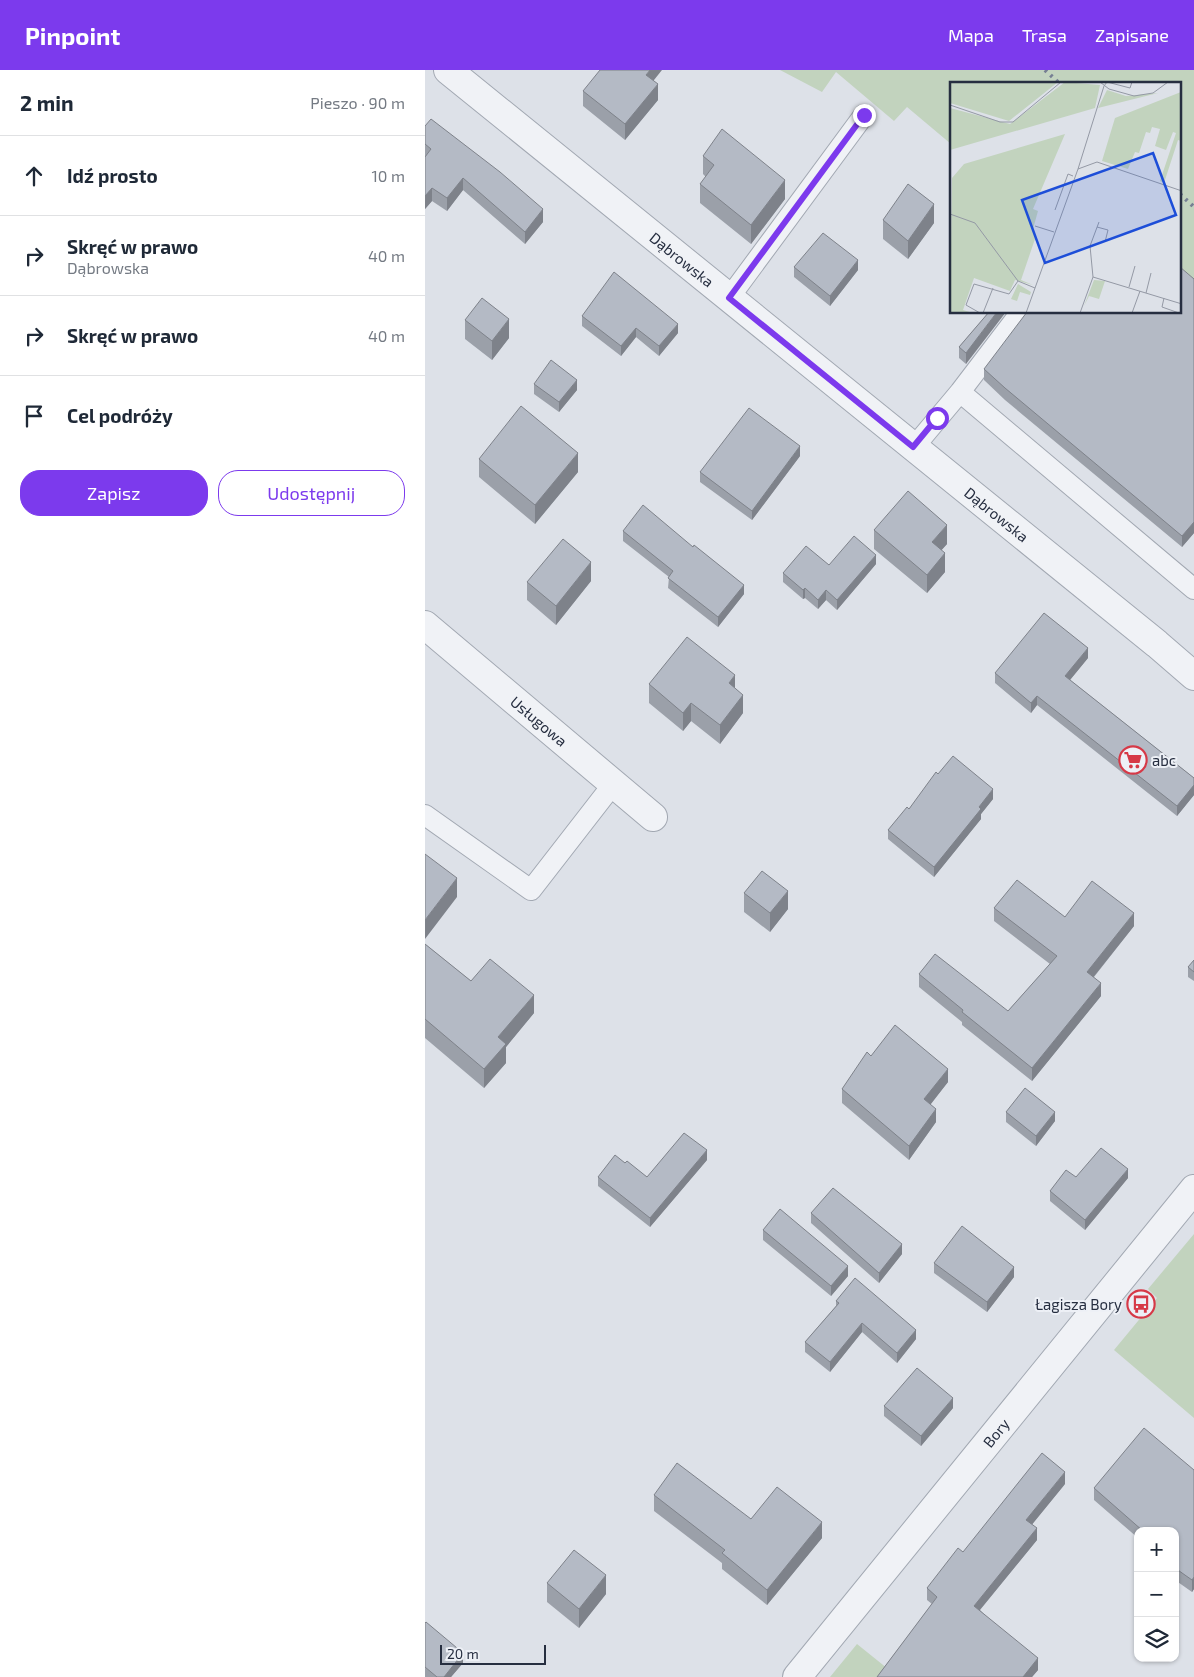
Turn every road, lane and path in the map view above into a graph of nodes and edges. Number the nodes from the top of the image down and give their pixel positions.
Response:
1 (448, 70) edge
2 (864, 115) dead end
3 (729, 298) junction
4 (1019, 314) edge
5 (960, 392) junction
6 (913, 447) junction
7 (1194, 589) edge
8 (425, 625) edge
9 (1194, 676) edge
10 (614, 783) junction
11 (425, 815) edge
12 (653, 817) dead end
13 (1194, 1189) edge
14 (797, 1677) edge

1 - 3 street, Dąbrowska
2 - 3 lane
3 - 6 street, Dąbrowska
4 - 5 lane
5 - 6 lane
5 - 7 lane
6 - 9 street, Dąbrowska
8 - 10 street, Usługowa
10 - 11 lane
10 - 12 street, Usługowa
13 - 14 street, Bory

